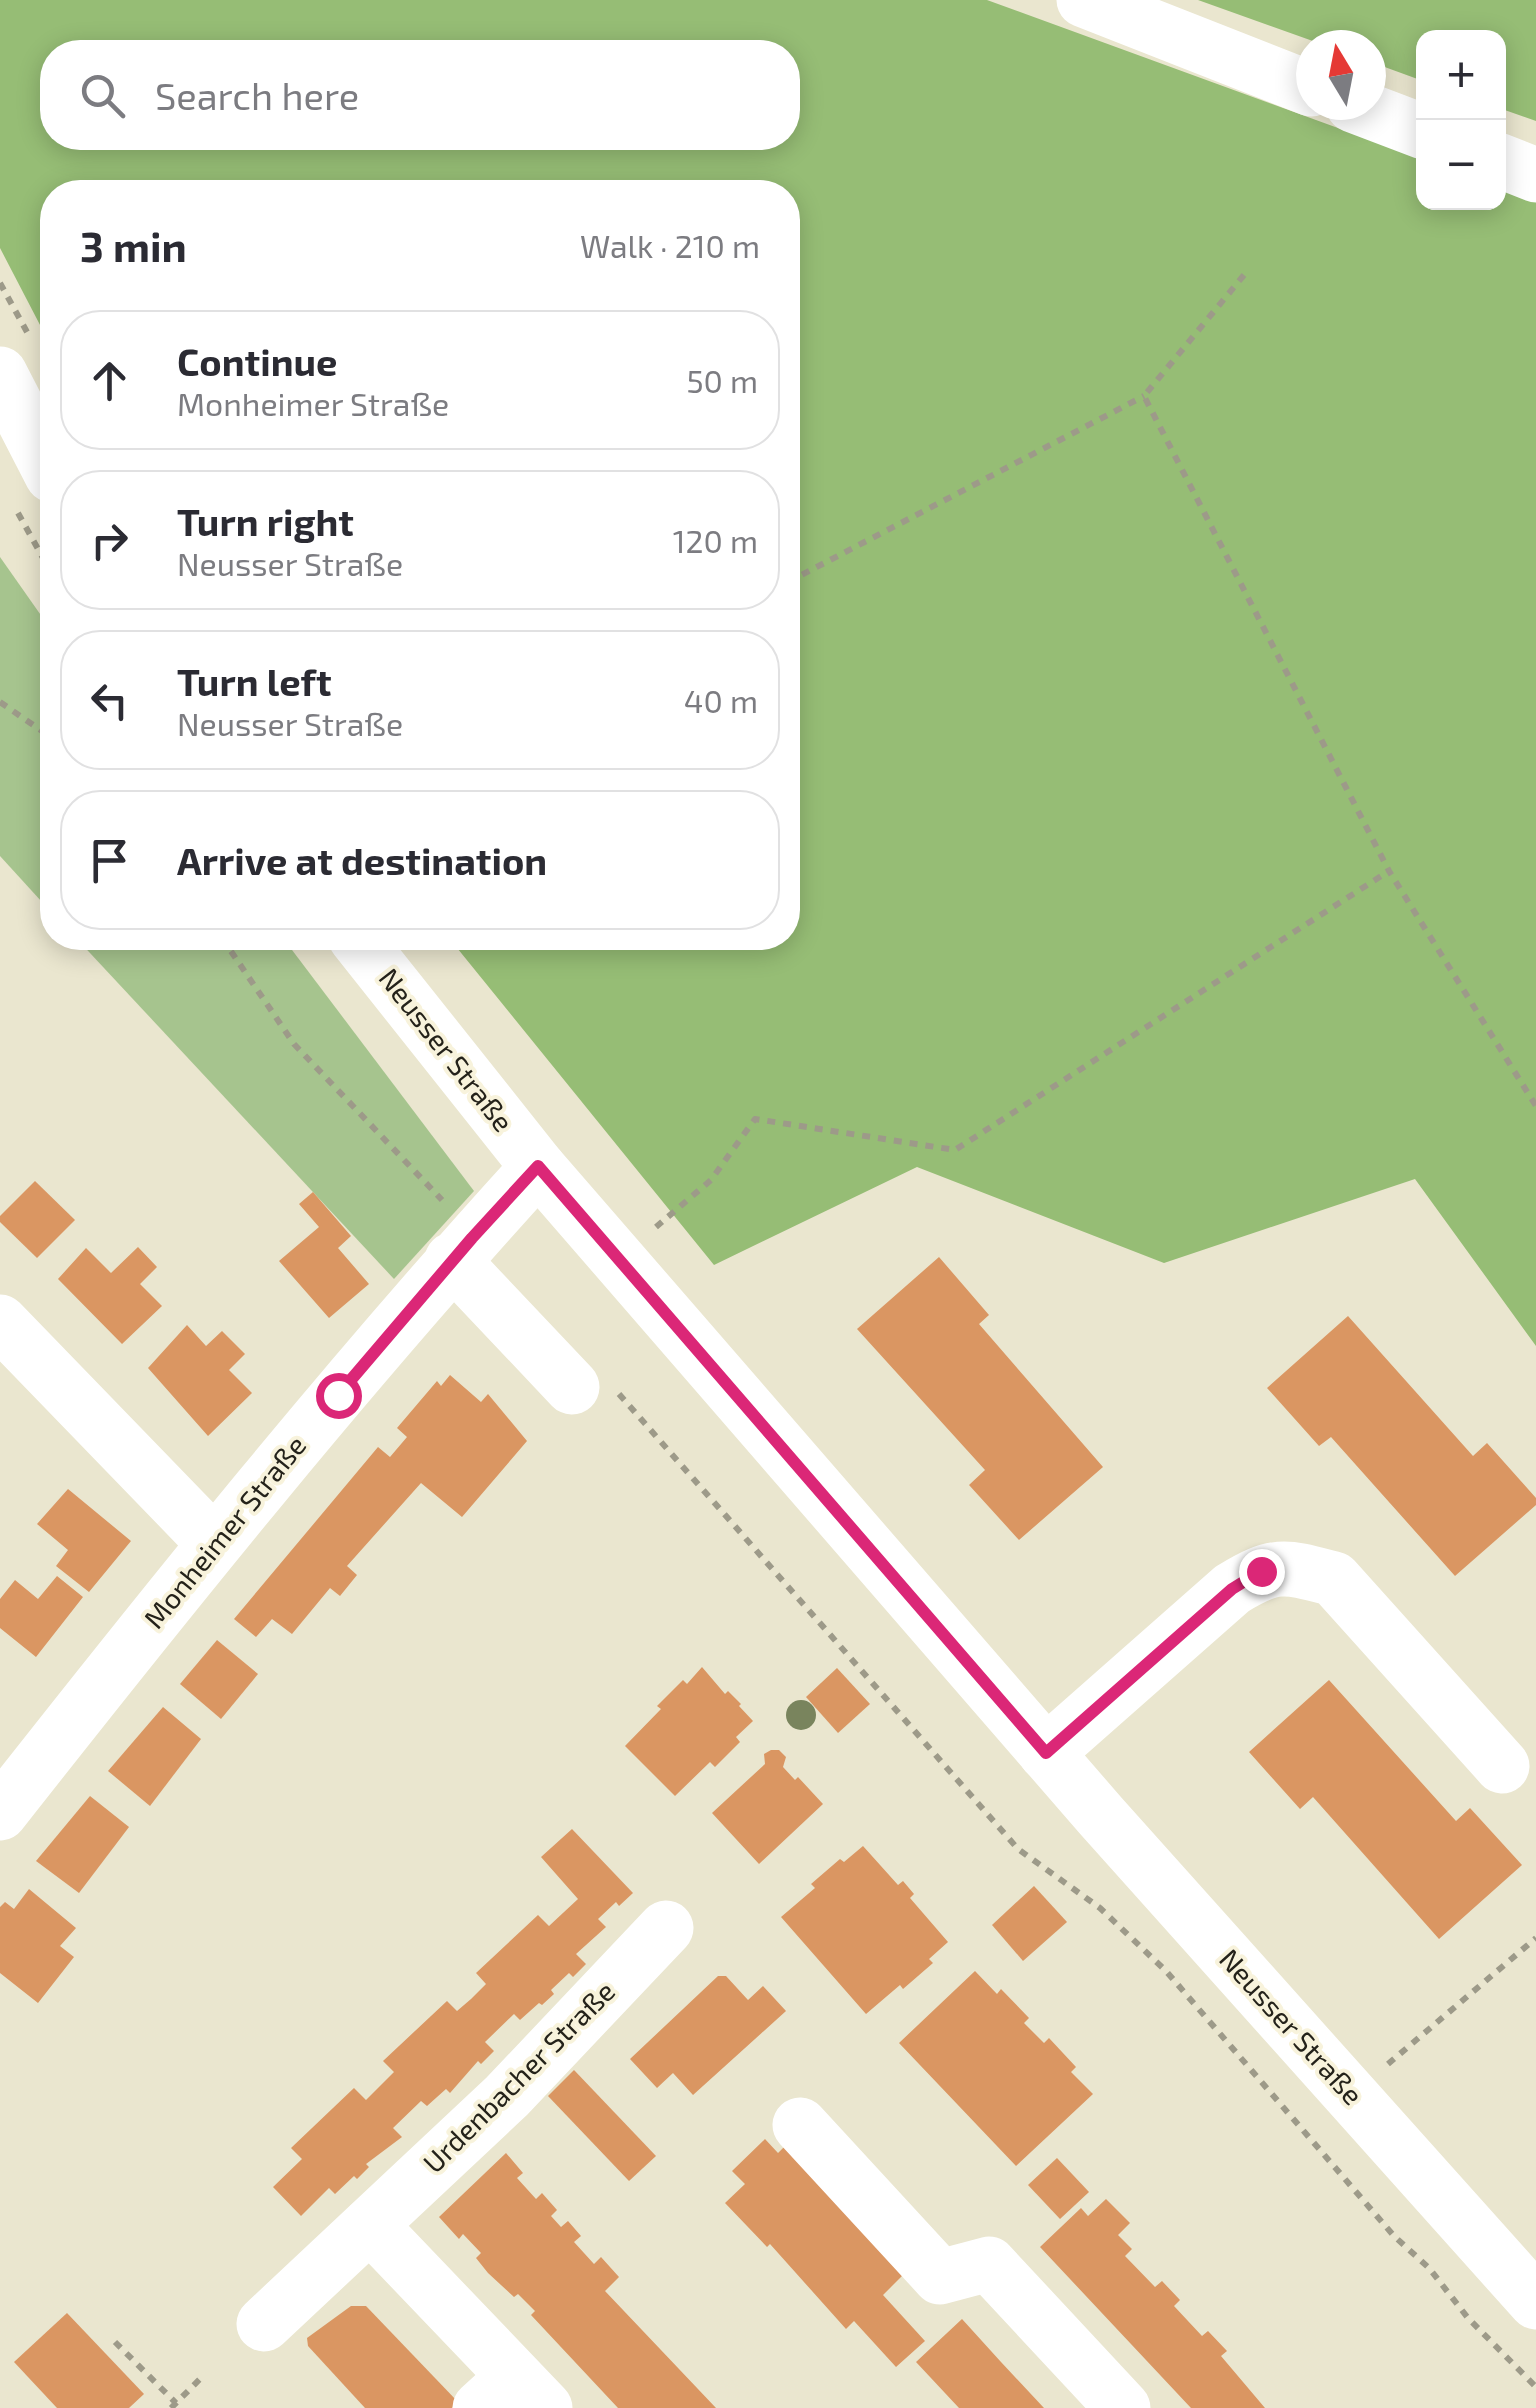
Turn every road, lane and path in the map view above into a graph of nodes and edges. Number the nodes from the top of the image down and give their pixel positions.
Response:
1 (1084, 0) edge
2 (1296, 83) edge
3 (1386, 117) edge
4 (1416, 129) edge
5 (1506, 163) edge
6 (1536, 175) edge
7 (1244, 275) dead end
8 (0, 374) edge
9 (1144, 396) junction
10 (35, 493) edge
11 (800, 576) edge
12 (0, 702) edge
13 (40, 730) edge
14 (1389, 872) junction
15 (230, 950) edge
16 (366, 950) edge
17 (1536, 1106) edge
18 (538, 1166) junction
19 (656, 1226) dead end
20 (464, 1248) junction
21 (0, 1322) edge
22 (593, 1388) joint
23 (214, 1542) junction
24 (1046, 1753) junction
25 (1502, 1766) dead end
26 (0, 1814) edge
27 (666, 1928) dead end
28 (1536, 1938) edge
29 (1376, 2074) dead end
30 (800, 2125) dead end
31 (370, 2224) junction
32 (1536, 2302) edge
33 (264, 2324) dead end
34 (114, 2342) dead end
35 (200, 2379) dead end
36 (1536, 2387) edge
37 (513, 2398) edge
38 (173, 2406) edge
39 (1123, 2408) edge

1 - 2 main road
3 - 4 main road
5 - 6 main road
7 - 9 path
8 - 10 main road
9 - 11 path
9 - 14 path
12 - 13 path
14 - 17 path
14 - 19 path
15 - 20 path
16 - 18 main road, Neusser Straße
18 - 20 main road, Monheimer Straße
18 - 24 main road, Neusser Straße
20 - 22 main road
20 - 23 main road, Monheimer Straße
21 - 23 main road
22 - 36 path
23 - 26 main road, Monheimer Straße
24 - 25 main road
24 - 32 main road, Neusser Straße
27 - 31 main road, Urdenbacher Straße
28 - 29 path
30 - 39 main road
31 - 33 main road, Urdenbacher Straße
31 - 37 main road
34 - 38 path
35 - 38 path

